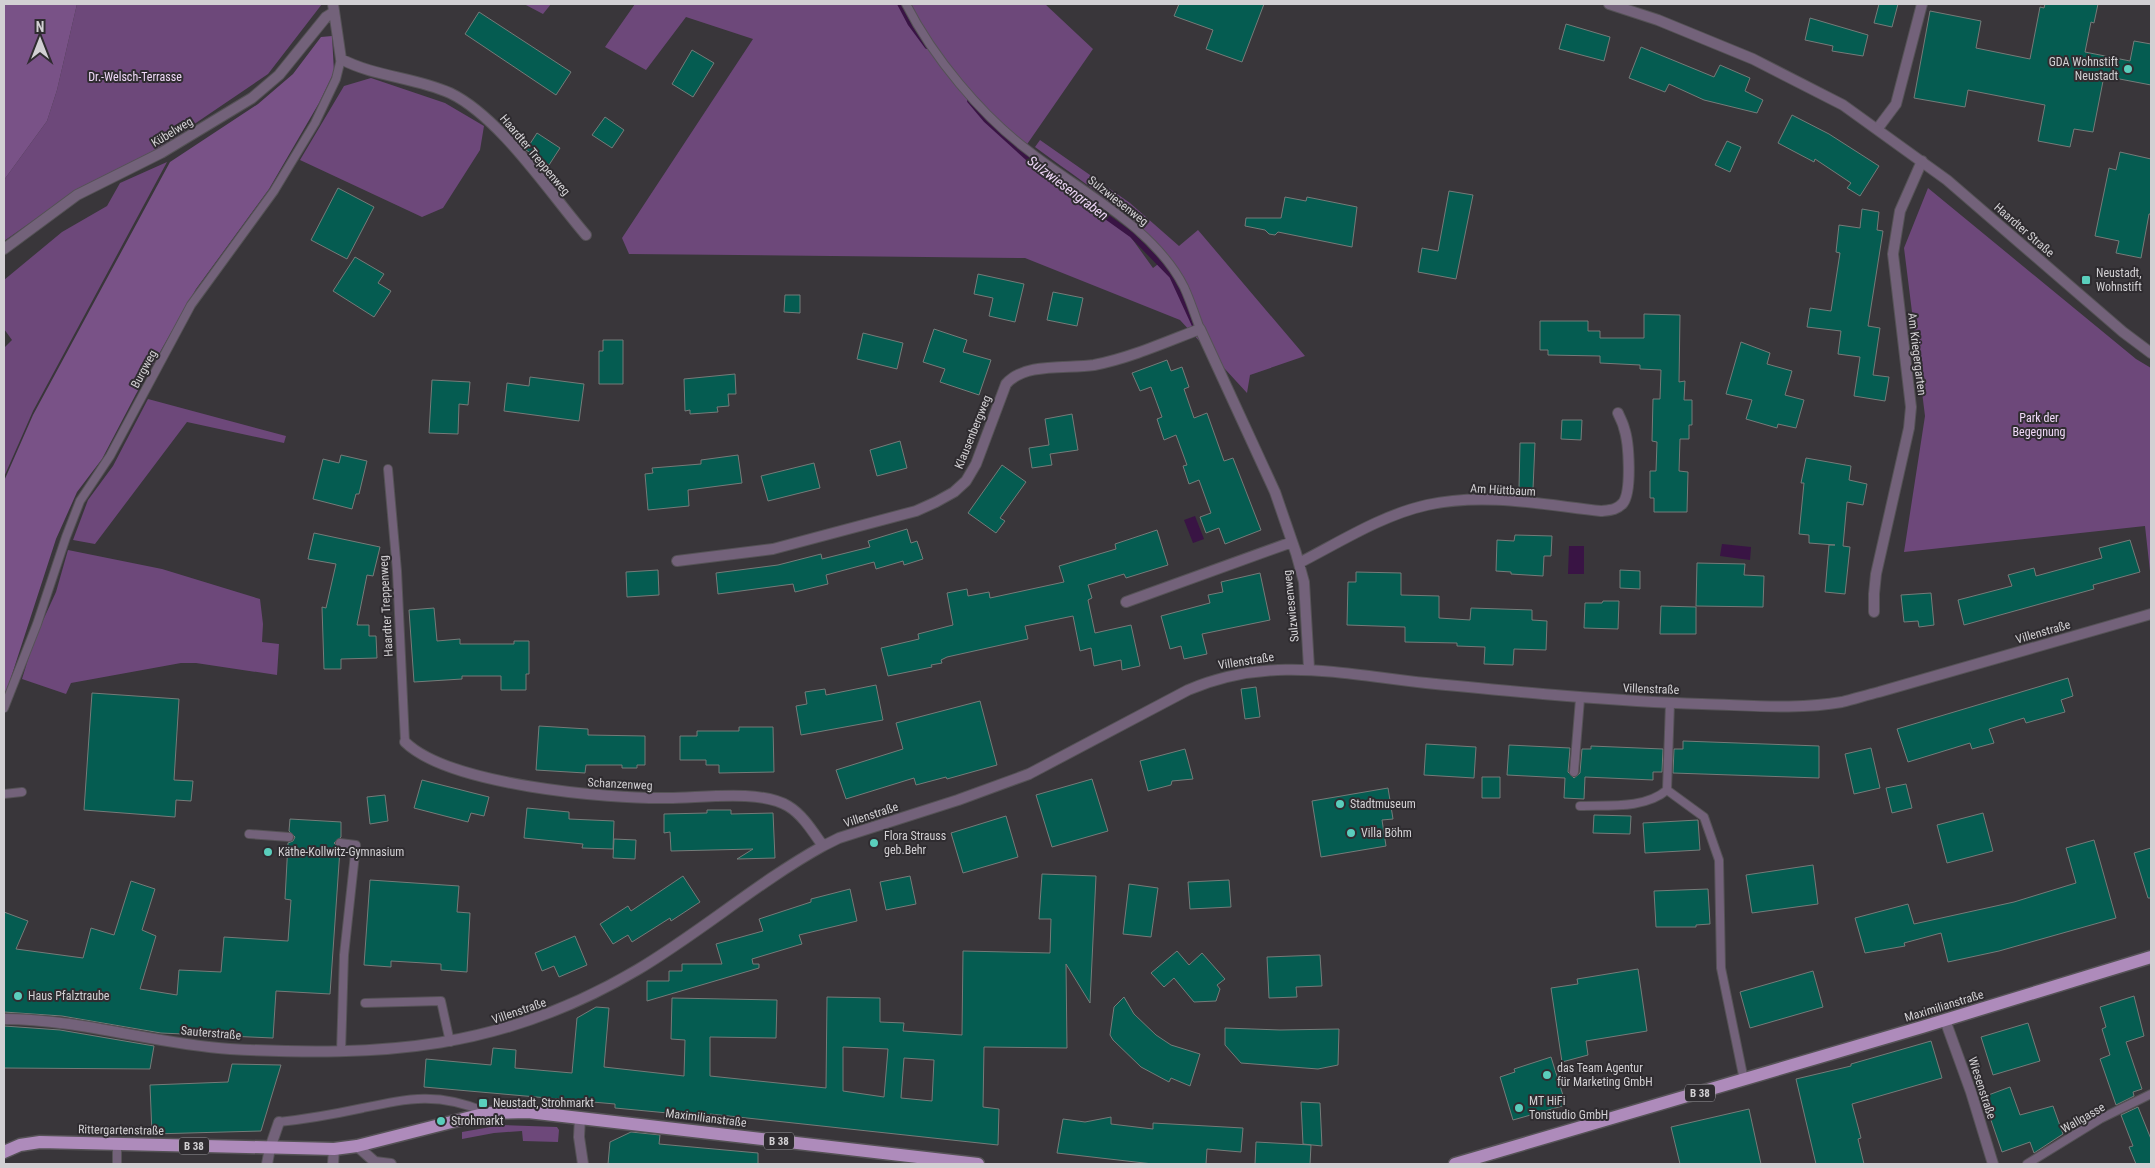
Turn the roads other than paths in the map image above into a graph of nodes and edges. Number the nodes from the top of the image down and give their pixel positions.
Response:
1 (906, 4) edge
2 (1609, 4) edge
3 (1922, 4) edge
4 (1623, 6) edge
5 (334, 8) edge
6 (342, 59) junction
7 (1878, 128) junction
8 (1922, 161) junction
9 (586, 234) dead end
10 (4, 249) edge
11 (1200, 329) junction
12 (2151, 353) edge
13 (1618, 414) dead end
14 (388, 468) dead end
15 (1292, 542) junction
16 (677, 561) dead end
17 (1299, 563) junction
18 (1126, 602) dead end
19 (1874, 612) dead end
20 (2151, 614) edge
21 (1308, 668) junction
22 (1580, 699) junction
23 (1670, 703) junction
24 (4, 708) edge
25 (405, 742) joint
26 (1574, 772) dead end
27 (1667, 790) junction
28 (22, 792) dead end
29 (4, 794) edge
30 (1580, 806) dead end
31 (249, 834) dead end
32 (289, 837) dead end
33 (340, 843) dead end
34 (823, 846) junction
35 (2151, 957) edge
36 (365, 1003) dead end
37 (4, 1019) edge
38 (1945, 1020) junction
39 (450, 1042) junction
40 (418, 1047) joint
41 (342, 1052) junction
42 (1744, 1080) junction
43 (2151, 1094) edge
44 (487, 1113) junction
45 (580, 1117) junction
46 (280, 1122) joint
47 (118, 1144) junction
48 (357, 1146) junction
49 (270, 1148) junction
50 (334, 1149) junction
51 (4, 1152) edge
52 (117, 1164) edge
53 (267, 1164) edge
54 (333, 1164) edge
55 (391, 1164) edge
56 (583, 1164) edge
57 (978, 1164) edge
58 (1455, 1164) edge
59 (1993, 1164) edge
60 (2027, 1164) edge

1 - 11 lane, Sulzwiesenweg
2 - 4 street, Haardter Straße
3 - 7 street
4 - 7 street, Haardter Straße
5 - 6 street
5 - 10 street, Kübelweg
6 - 9 street, Haardter Treppenweg
6 - 24 lane, Burgweg
7 - 8 street, Haardter Straße
8 - 12 street, Haardter Straße
8 - 19 street, Am Kriegergarten
11 - 15 street, Sulzwiesenweg
11 - 16 street, Klausenbergweg
13 - 17 street, Am Hüttbaum
14 - 25 lane, Haardter Treppenweg
15 - 17 street, Sulzwiesenweg
15 - 18 street
17 - 21 street, Sulzwiesenweg
20 - 23 street, Villenstraße
21 - 22 street, Villenstraße
21 - 34 street, Villenstraße
22 - 23 street, Villenstraße
22 - 26 lane
23 - 27 lane
25 - 34 street, Schanzenweg
27 - 30 lane
27 - 42 lane
28 - 29 lane
31 - 32 lane
33 - 41 lane
34 - 39 street, Villenstraße
35 - 38 main road, Maximilianstraße / B 38
36 - 39 lane
37 - 41 street, Sauterstraße
38 - 42 main road, Maximilianstraße / B 38
38 - 59 street, Wiesenstraße
39 - 40 street, Villenstraße
40 - 41 street, Sauterstraße
42 - 58 main road, Maximilianstraße / B 38
43 - 60 lane, Wallgasse
44 - 45 main road, B 38
44 - 46 lane
44 - 48 main road, B 38
45 - 56 street
45 - 57 main road, Maximilianstraße / B 38
46 - 49 street
47 - 49 main road, Rittergartenstraße / B 38
47 - 51 main road, Rittergartenstraße / B 38
47 - 52 lane
48 - 50 main road, B 38
48 - 55 street
49 - 50 main road, B 38
49 - 53 street
50 - 54 street

